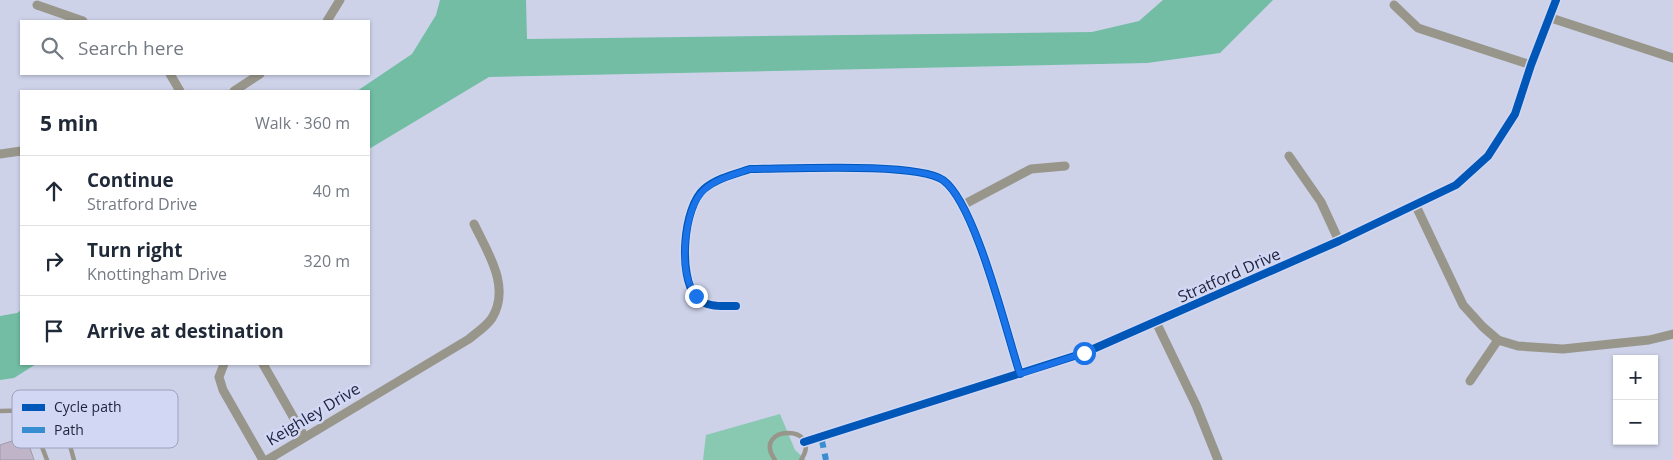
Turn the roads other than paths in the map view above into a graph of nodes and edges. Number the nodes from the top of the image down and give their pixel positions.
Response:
1 (340, 0) edge
2 (1556, 0) edge
3 (37, 5) dead end
4 (1394, 5) dead end
5 (1551, 18) junction
6 (80, 20) edge
7 (329, 20) edge
8 (1673, 58) edge
9 (1531, 64) junction
10 (171, 75) edge
11 (258, 75) edge
12 (179, 90) edge
13 (236, 90) edge
14 (20, 151) edge
15 (0, 154) edge
16 (1290, 156) dead end
17 (1065, 166) dead end
18 (963, 204) junction
19 (1416, 206) junction
20 (474, 224) dead end
21 (1339, 241) junction
22 (736, 306) dead end
23 (1156, 322) junction
24 (1673, 334) edge
25 (1498, 340) junction
26 (224, 365) edge
27 (264, 365) edge
28 (1020, 374) junction
29 (1470, 381) dead end
30 (304, 436) junction
31 (804, 442) junction
32 (42, 448) edge
33 (47, 460) edge
34 (265, 460) edge
35 (775, 460) edge
36 (801, 460) edge
37 (1218, 460) edge

1 - 7 street
2 - 5 street, Stratford Drive
3 - 6 street
4 - 9 street
5 - 8 street
5 - 9 street, Stratford Drive
9 - 19 street, Stratford Drive
10 - 12 street
11 - 13 street
14 - 15 street
16 - 21 street
17 - 18 street
18 - 22 street
18 - 28 street
19 - 21 street, Stratford Drive
19 - 25 street
20 - 30 street, Keighley Drive
21 - 23 street, Stratford Drive
23 - 28 street, Stratford Drive
23 - 37 street
24 - 25 street
25 - 29 street
26 - 34 street
27 - 30 street
28 - 31 street, Stratford Drive
30 - 34 street, Keighley Drive
31 - 35 lane
31 - 36 lane
32 - 33 lane

